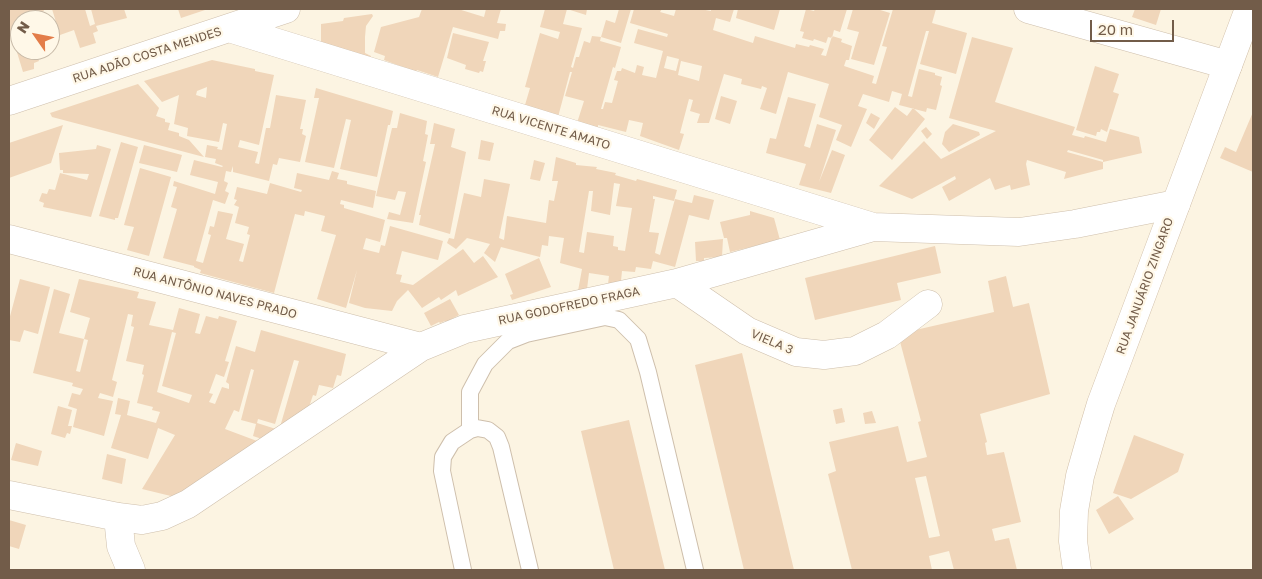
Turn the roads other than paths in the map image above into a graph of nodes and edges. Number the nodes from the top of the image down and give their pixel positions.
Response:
1 (286, 9) edge
2 (1028, 9) edge
3 (1249, 9) edge
4 (229, 28) junction
5 (1228, 65) junction
6 (9, 101) edge
7 (1176, 204) junction
8 (873, 227) junction
9 (9, 239) edge
10 (677, 283) junction
11 (928, 304) dead end
12 (421, 347) junction
13 (470, 430) junction
14 (9, 494) edge
15 (118, 517) junction
16 (131, 570) edge
17 (463, 570) edge
18 (530, 570) edge
19 (695, 570) edge
20 (1077, 570) edge

1 - 4 street, RUA ADÃO COSTA MENDES
2 - 5 street
3 - 5 street, RUA JANUÁRIO ZINGARO
4 - 6 street, RUA ADÃO COSTA MENDES
4 - 8 street, RUA VICENTE AMATO
5 - 7 street, RUA JANUÁRIO ZINGARO
7 - 8 street, RUA GODOFREDO FRAGA
7 - 20 street, RUA JANUÁRIO ZINGARO
8 - 10 street, RUA GODOFREDO FRAGA
9 - 12 street, RUA ANTÔNIO NAVES PRADO
10 - 11 street, VIELA 3
10 - 12 street, RUA GODOFREDO FRAGA
12 - 15 street, RUA GODOFREDO FRAGA
13 - 17 lane
13 - 18 lane
13 - 19 lane
14 - 15 street, RUA GODOFREDO FRAGA
15 - 16 street

